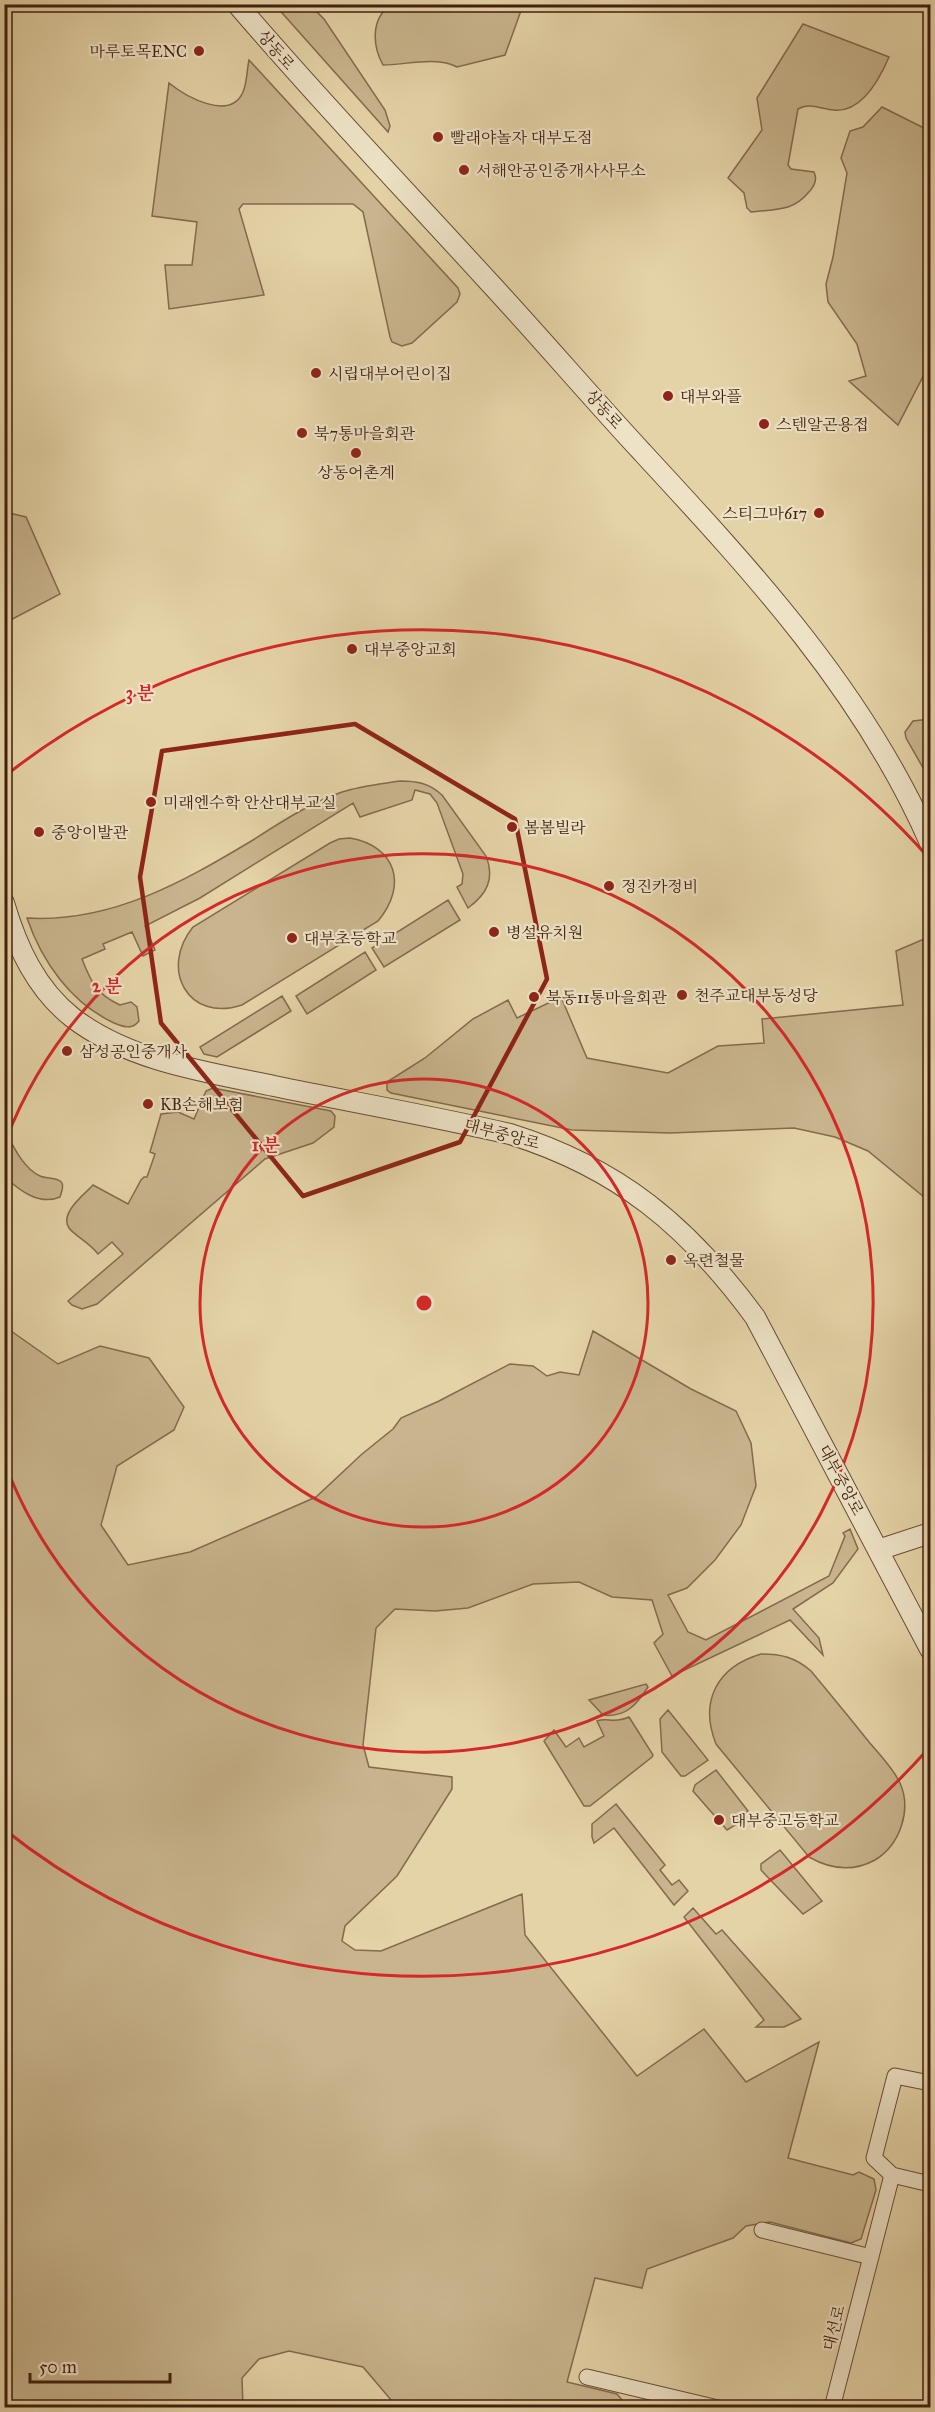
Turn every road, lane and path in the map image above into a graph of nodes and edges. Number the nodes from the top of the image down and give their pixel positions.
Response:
1 (237, 4) edge
2 (930, 843) edge
3 (4, 903) edge
4 (930, 1533) edge
5 (878, 1550) junction
6 (930, 1649) edge
7 (930, 2083) edge
8 (892, 2175) junction
9 (930, 2184) edge
10 (762, 2230) dead end
11 (871, 2258) junction
12 (587, 2377) dead end
13 (718, 2408) edge
14 (832, 2408) edge

1 - 2 street, 상동로
3 - 5 street, 대부중앙로
4 - 5 street
5 - 6 street, 대부중앙로
7 - 8 street
8 - 9 street
8 - 11 street, 대선로
10 - 11 street
11 - 14 street, 대선로
12 - 13 street

